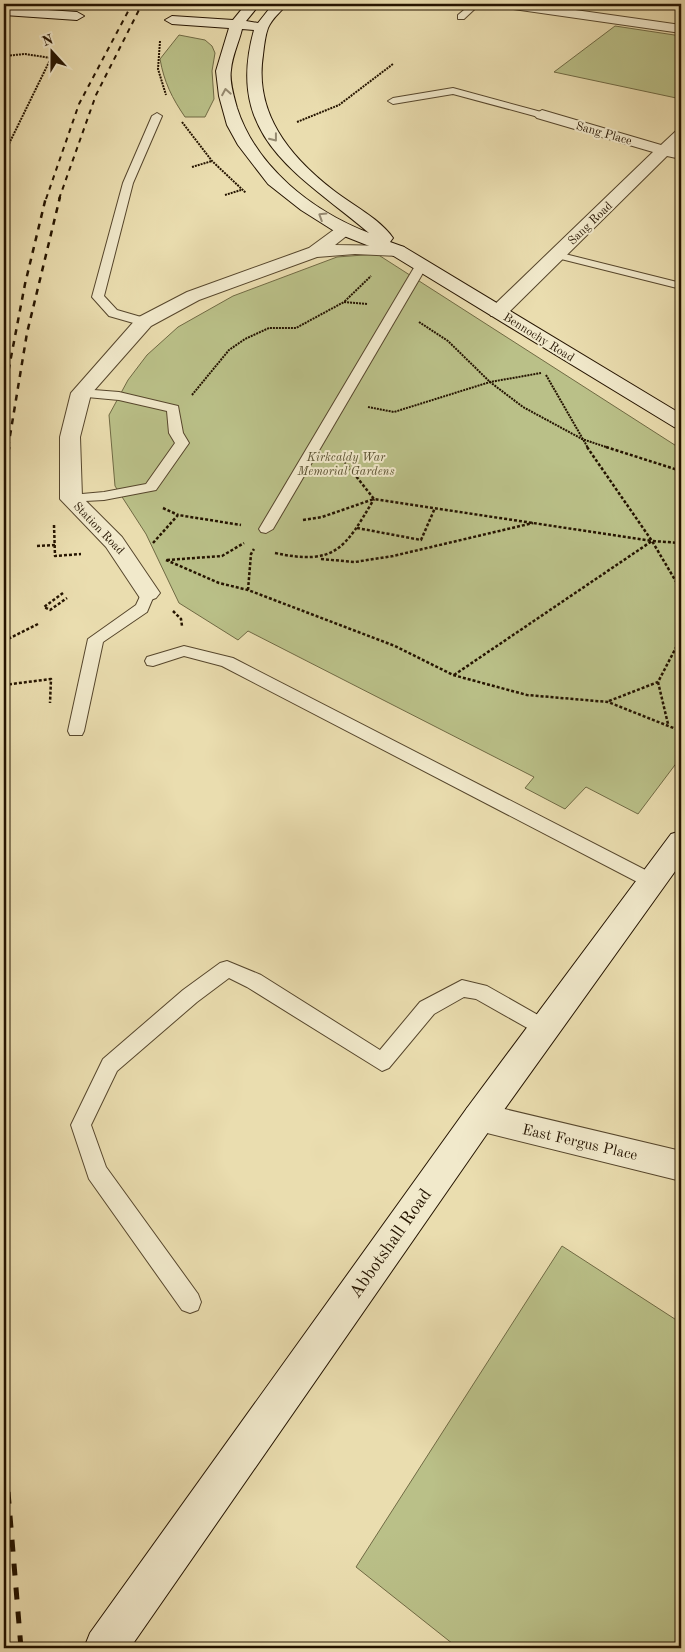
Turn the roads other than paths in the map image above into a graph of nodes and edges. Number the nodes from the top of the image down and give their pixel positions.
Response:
1 (253, 4) edge
2 (280, 4) edge
3 (476, 4) edge
4 (507, 4) edge
5 (4, 12) edge
6 (77, 16) dead end
7 (461, 17) dead end
8 (176, 21) road end
9 (237, 24) junction
10 (262, 26) junction
11 (681, 29) edge
12 (393, 101) dead end
13 (542, 115) joint
14 (157, 116) dead end
15 (681, 134) edge
16 (674, 153) edge
17 (345, 230) junction
18 (398, 251) junction
19 (315, 252) junction
20 (557, 255) junction
21 (421, 266) junction
22 (681, 286) edge
23 (498, 312) junction
24 (144, 322) junction
25 (81, 392) junction
26 (679, 419) edge
27 (71, 499) junction
28 (266, 529) road end
29 (148, 593) joint
30 (154, 661) dead end
31 (76, 731) dead end
32 (681, 842) edge
33 (653, 882) junction
34 (544, 1029) junction
35 (480, 1118) junction
36 (681, 1166) edge
37 (190, 1302) dead end
38 (104, 1648) edge

1 - 9 main road, Bennochy Road
2 - 10 main road, Bennochy Road
3 - 7 lane
4 - 11 main road
5 - 6 main road
8 - 9 main road
9 - 10 main road
17 -> 9 main road, Bennochy Road
10 -> 18 main road, Bennochy Road
12 - 13 lane
13 - 16 main road, Sang Place
14 - 24 lane
15 - 16 main road, Sang Road
16 - 20 main road, Sang Road
17 - 18 main road, Bennochy Road
17 - 19 main road, Station Road
18 - 19 main road, Station Road
18 - 21 main road, Bennochy Road
19 - 24 main road, Station Road
20 - 22 lane
20 - 23 main road, Sang Road
21 - 23 main road, Bennochy Road
21 - 28 lane
23 - 26 main road, Bennochy Road
24 - 25 main road, Station Road
25 - 27 main road, Station Road
25 - 27 lane
27 - 29 main road, Station Road
29 - 31 lane
30 - 33 lane
32 - 33 main road, Abbotshall Road
33 - 34 main road, Abbotshall Road
34 - 35 main road, Abbotshall Road
34 - 37 lane
35 - 36 main road, East Fergus Place
35 - 38 main road, Abbotshall Road

